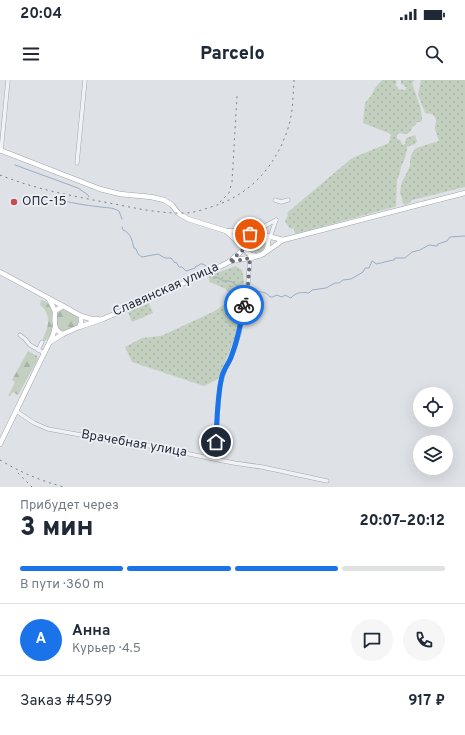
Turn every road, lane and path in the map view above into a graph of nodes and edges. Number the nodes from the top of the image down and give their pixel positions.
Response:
1 (8, 80) edge
2 (84, 80) edge
3 (1, 151) edge
4 (77, 163) dead end
5 (465, 194) edge
6 (275, 200) dead end
7 (288, 200) dead end
8 (226, 231) junction
9 (254, 232) junction
10 (264, 235) junction
11 (270, 237) junction
12 (283, 240) junction
13 (268, 243) junction
14 (245, 248) junction
15 (261, 255) junction
16 (250, 258) junction
17 (229, 262) junction
18 (0, 272) edge
19 (49, 299) junction
20 (63, 306) junction
21 (55, 311) junction
22 (81, 316) junction
23 (103, 319) junction
24 (55, 327) junction
25 (79, 327) junction
26 (63, 334) junction
27 (20, 336) dead end
28 (42, 342) dead end
29 (49, 343) junction
30 (38, 350) junction
31 (44, 353) junction
32 (16, 411) junction
33 (0, 444) edge
34 (214, 459) junction
35 (327, 481) dead end

1 - 3 street
2 - 4 street
3 - 8 main road
5 - 12 main road
6 - 7 street
8 - 9 main road
8 - 14 main road
9 - 10 main road
9 - 11 street
9 - 14 main road
10 - 11 main road
10 - 13 main road
11 - 12 main road
11 - 13 street
12 - 15 main road
13 - 15 main road
14 - 15 main road
14 - 17 main road, Славянская улица
15 - 16 main road, Славянская улица
16 - 17 main road, Славянская улица
16 - 34 street
17 - 23 main road, Славянская улица
18 - 19 main road
19 - 20 main road
19 - 21 main road
20 - 21 main road
20 - 22 main road
21 - 24 main road
22 - 23 main road
22 - 25 main road
23 - 25 main road, Славянская улица
24 - 26 main road
24 - 29 main road
25 - 26 main road
26 - 29 main road
27 - 30 street
28 - 30 street
29 - 31 main road
30 - 31 street
31 - 32 main road
32 - 33 main road
32 - 34 street, Врачебная улица
34 - 35 street, Врачебная улица

